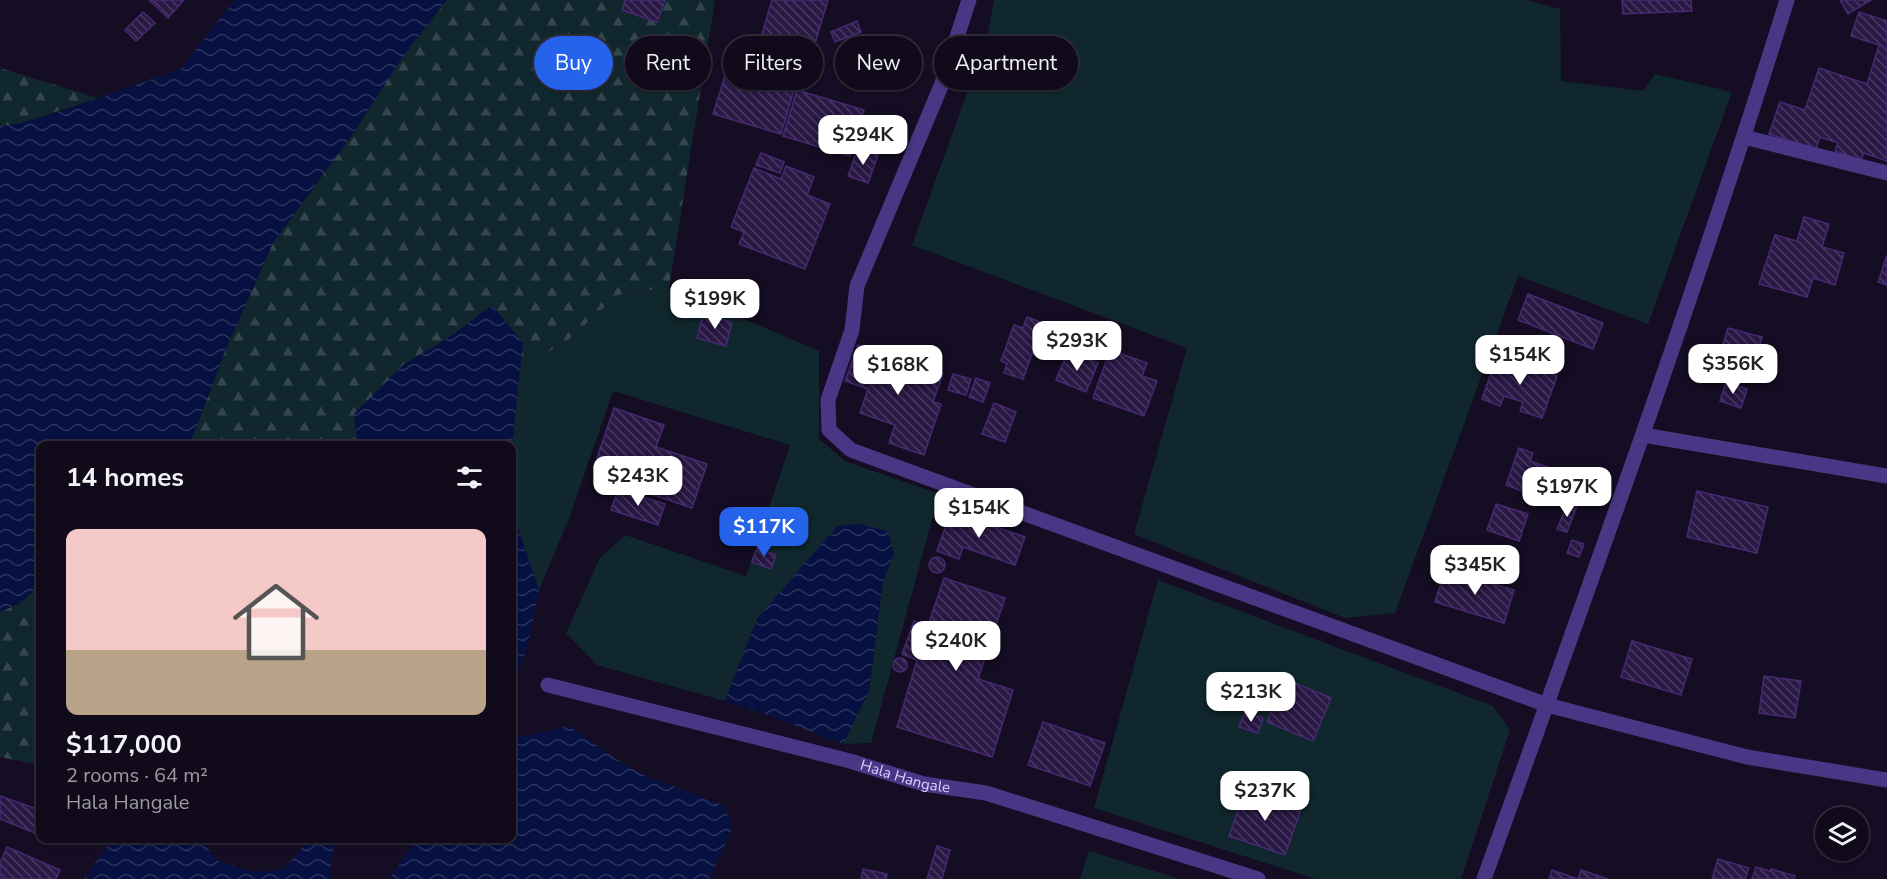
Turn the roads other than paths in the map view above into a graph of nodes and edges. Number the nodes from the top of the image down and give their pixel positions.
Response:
1 (969, 0) edge
2 (1787, 0) edge
3 (1744, 137) junction
4 (1887, 173) edge
5 (1643, 435) junction
6 (1887, 477) edge
7 (548, 685) dead end
8 (1547, 705) junction
9 (1887, 780) edge
10 (1258, 879) edge
11 (1484, 879) edge

1 - 8 street
2 - 3 street
3 - 4 street
3 - 5 street
5 - 6 street
5 - 8 street
7 - 10 street, Hala Hangale
8 - 9 street
8 - 11 street

